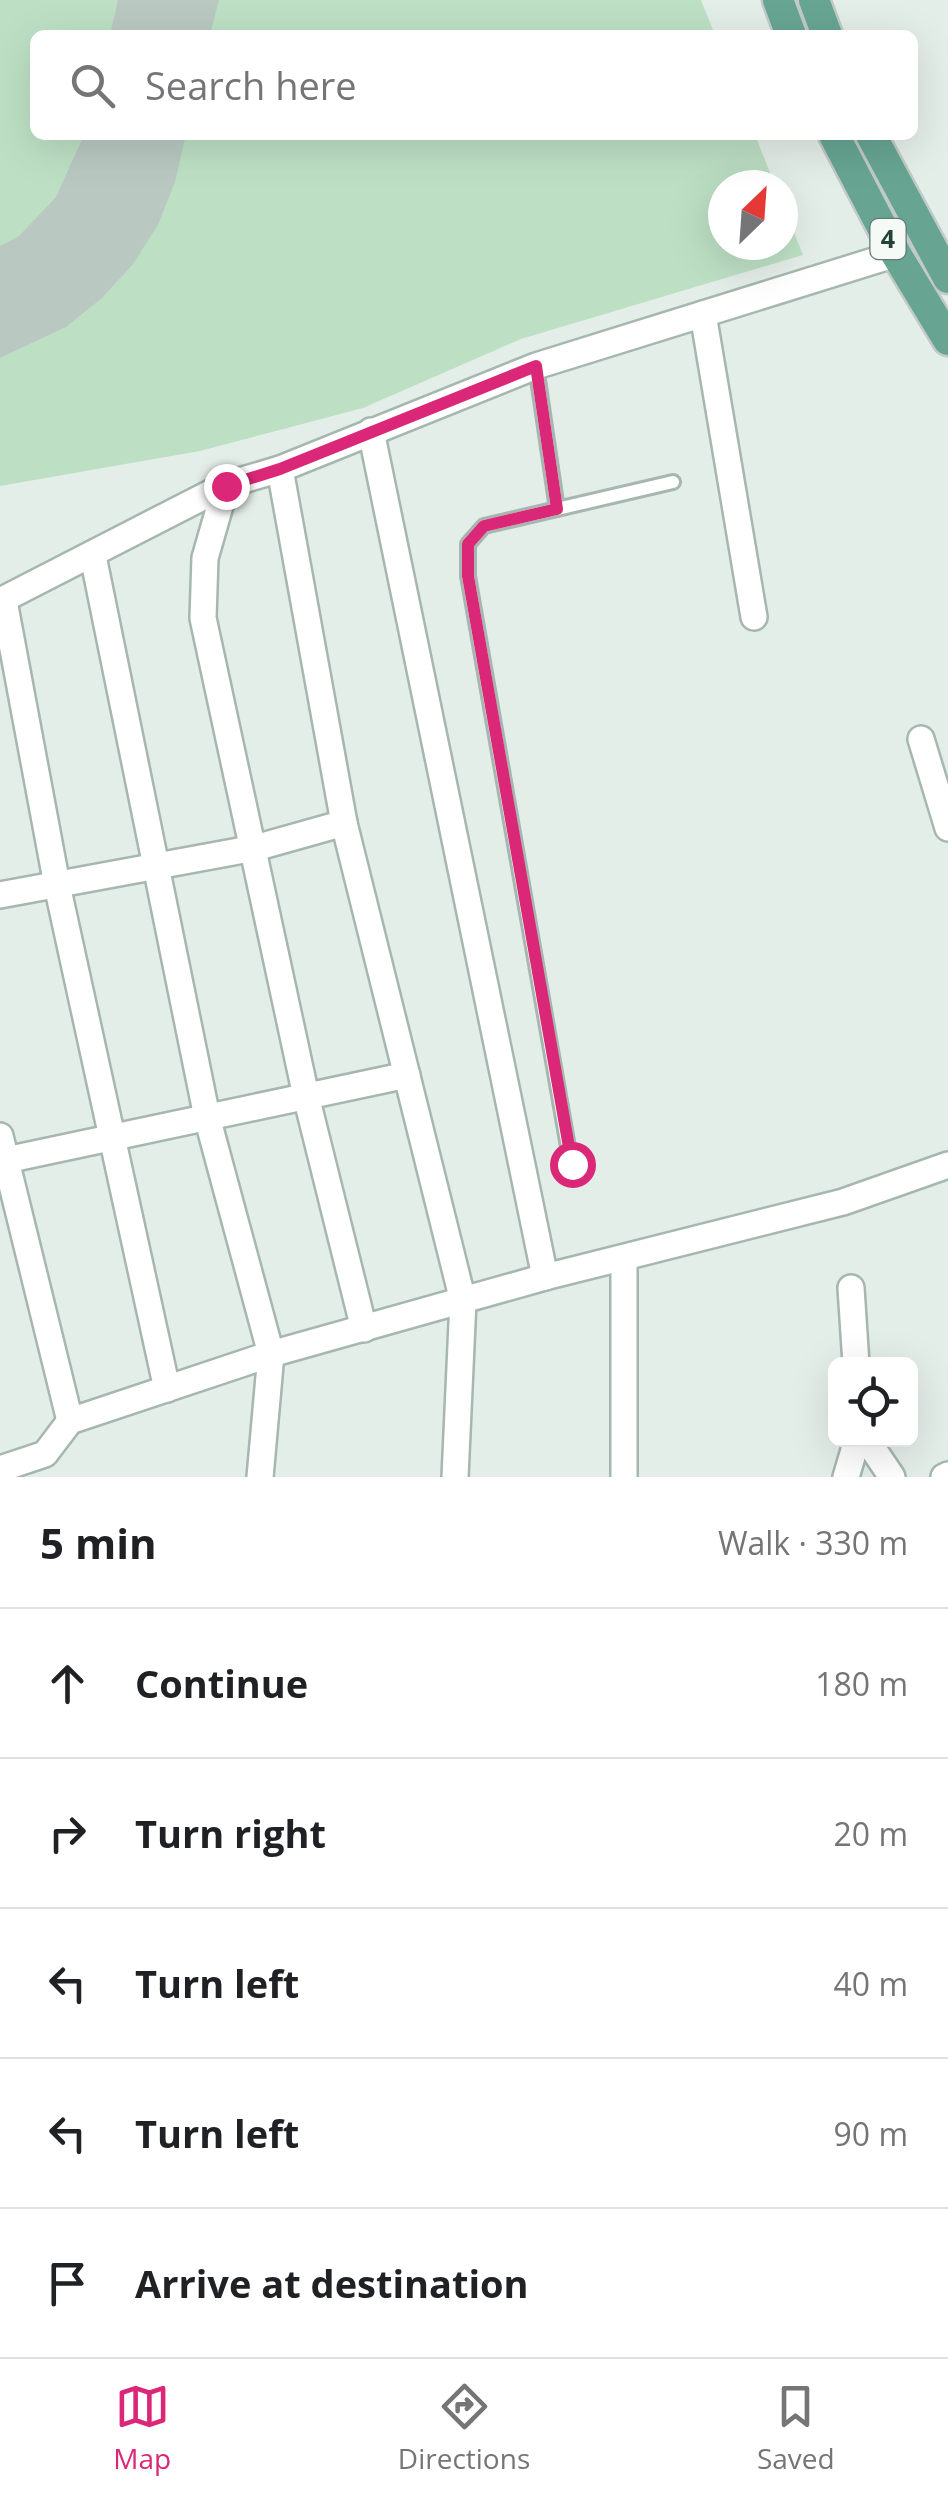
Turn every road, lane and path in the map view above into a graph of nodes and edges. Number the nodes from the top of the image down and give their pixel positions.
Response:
1 (778, 0) edge
2 (814, 0) edge
3 (789, 30) edge
4 (826, 30) edge
5 (837, 140) edge
6 (874, 140) edge
7 (896, 254) junction
8 (948, 278) edge
9 (703, 314) junction
10 (948, 340) edge
11 (536, 366) junction
12 (371, 432) junction
13 (280, 469) junction
14 (673, 482) dead end
15 (226, 486) junction
16 (557, 509) junction
17 (92, 556) junction
18 (2, 601) edge
19 (754, 617) dead end
20 (921, 739) dead end
21 (344, 823) junction
22 (948, 828) edge
23 (255, 848) junction
24 (152, 866) junction
25 (57, 885) junction
26 (0, 895) edge
27 (407, 1075) junction
28 (306, 1096) junction
29 (207, 1117) junction
30 (114, 1137) junction
31 (3, 1148) edge
32 (572, 1164) dead end
33 (948, 1165) edge
34 (624, 1258) junction
35 (545, 1277) junction
36 (852, 1288) dead end
37 (463, 1300) junction
38 (364, 1330) junction
39 (271, 1354) junction
40 (856, 1357) edge
41 (167, 1389) junction
42 (70, 1421) junction
43 (856, 1447) edge
44 (871, 1447) edge
45 (48, 1466) edge
46 (0, 1469) edge
47 (260, 1477) edge
48 (454, 1477) edge
49 (624, 1477) edge
50 (846, 1477) edge
51 (892, 1477) edge

1 - 3 main road
2 - 4 main road
5 - 7 main road, 4
6 - 8 main road
7 - 9 street
7 - 10 main road, 4
9 - 11 street
9 - 19 street
11 - 12 street
11 - 16 lane
12 - 13 street
12 - 35 street
13 - 15 street
13 - 21 street
14 - 16 lane
15 - 17 street
15 - 23 street
16 - 32 lane
17 - 18 street
17 - 24 street
18 - 25 street
20 - 22 street
21 - 23 street
21 - 27 street
23 - 24 street
23 - 28 street
24 - 25 street
24 - 29 street
25 - 26 street
25 - 30 street
27 - 28 street
27 - 37 street
28 - 29 street
28 - 38 street
29 - 30 street
29 - 39 street
30 - 31 street
30 - 41 street
31 - 42 street
33 - 34 street
34 - 35 street
34 - 49 street
35 - 37 street
36 - 40 street
37 - 38 street
37 - 48 street
38 - 39 street
39 - 41 street
39 - 47 street
41 - 42 street
42 - 45 street
43 - 50 street
44 - 51 street
45 - 46 street

